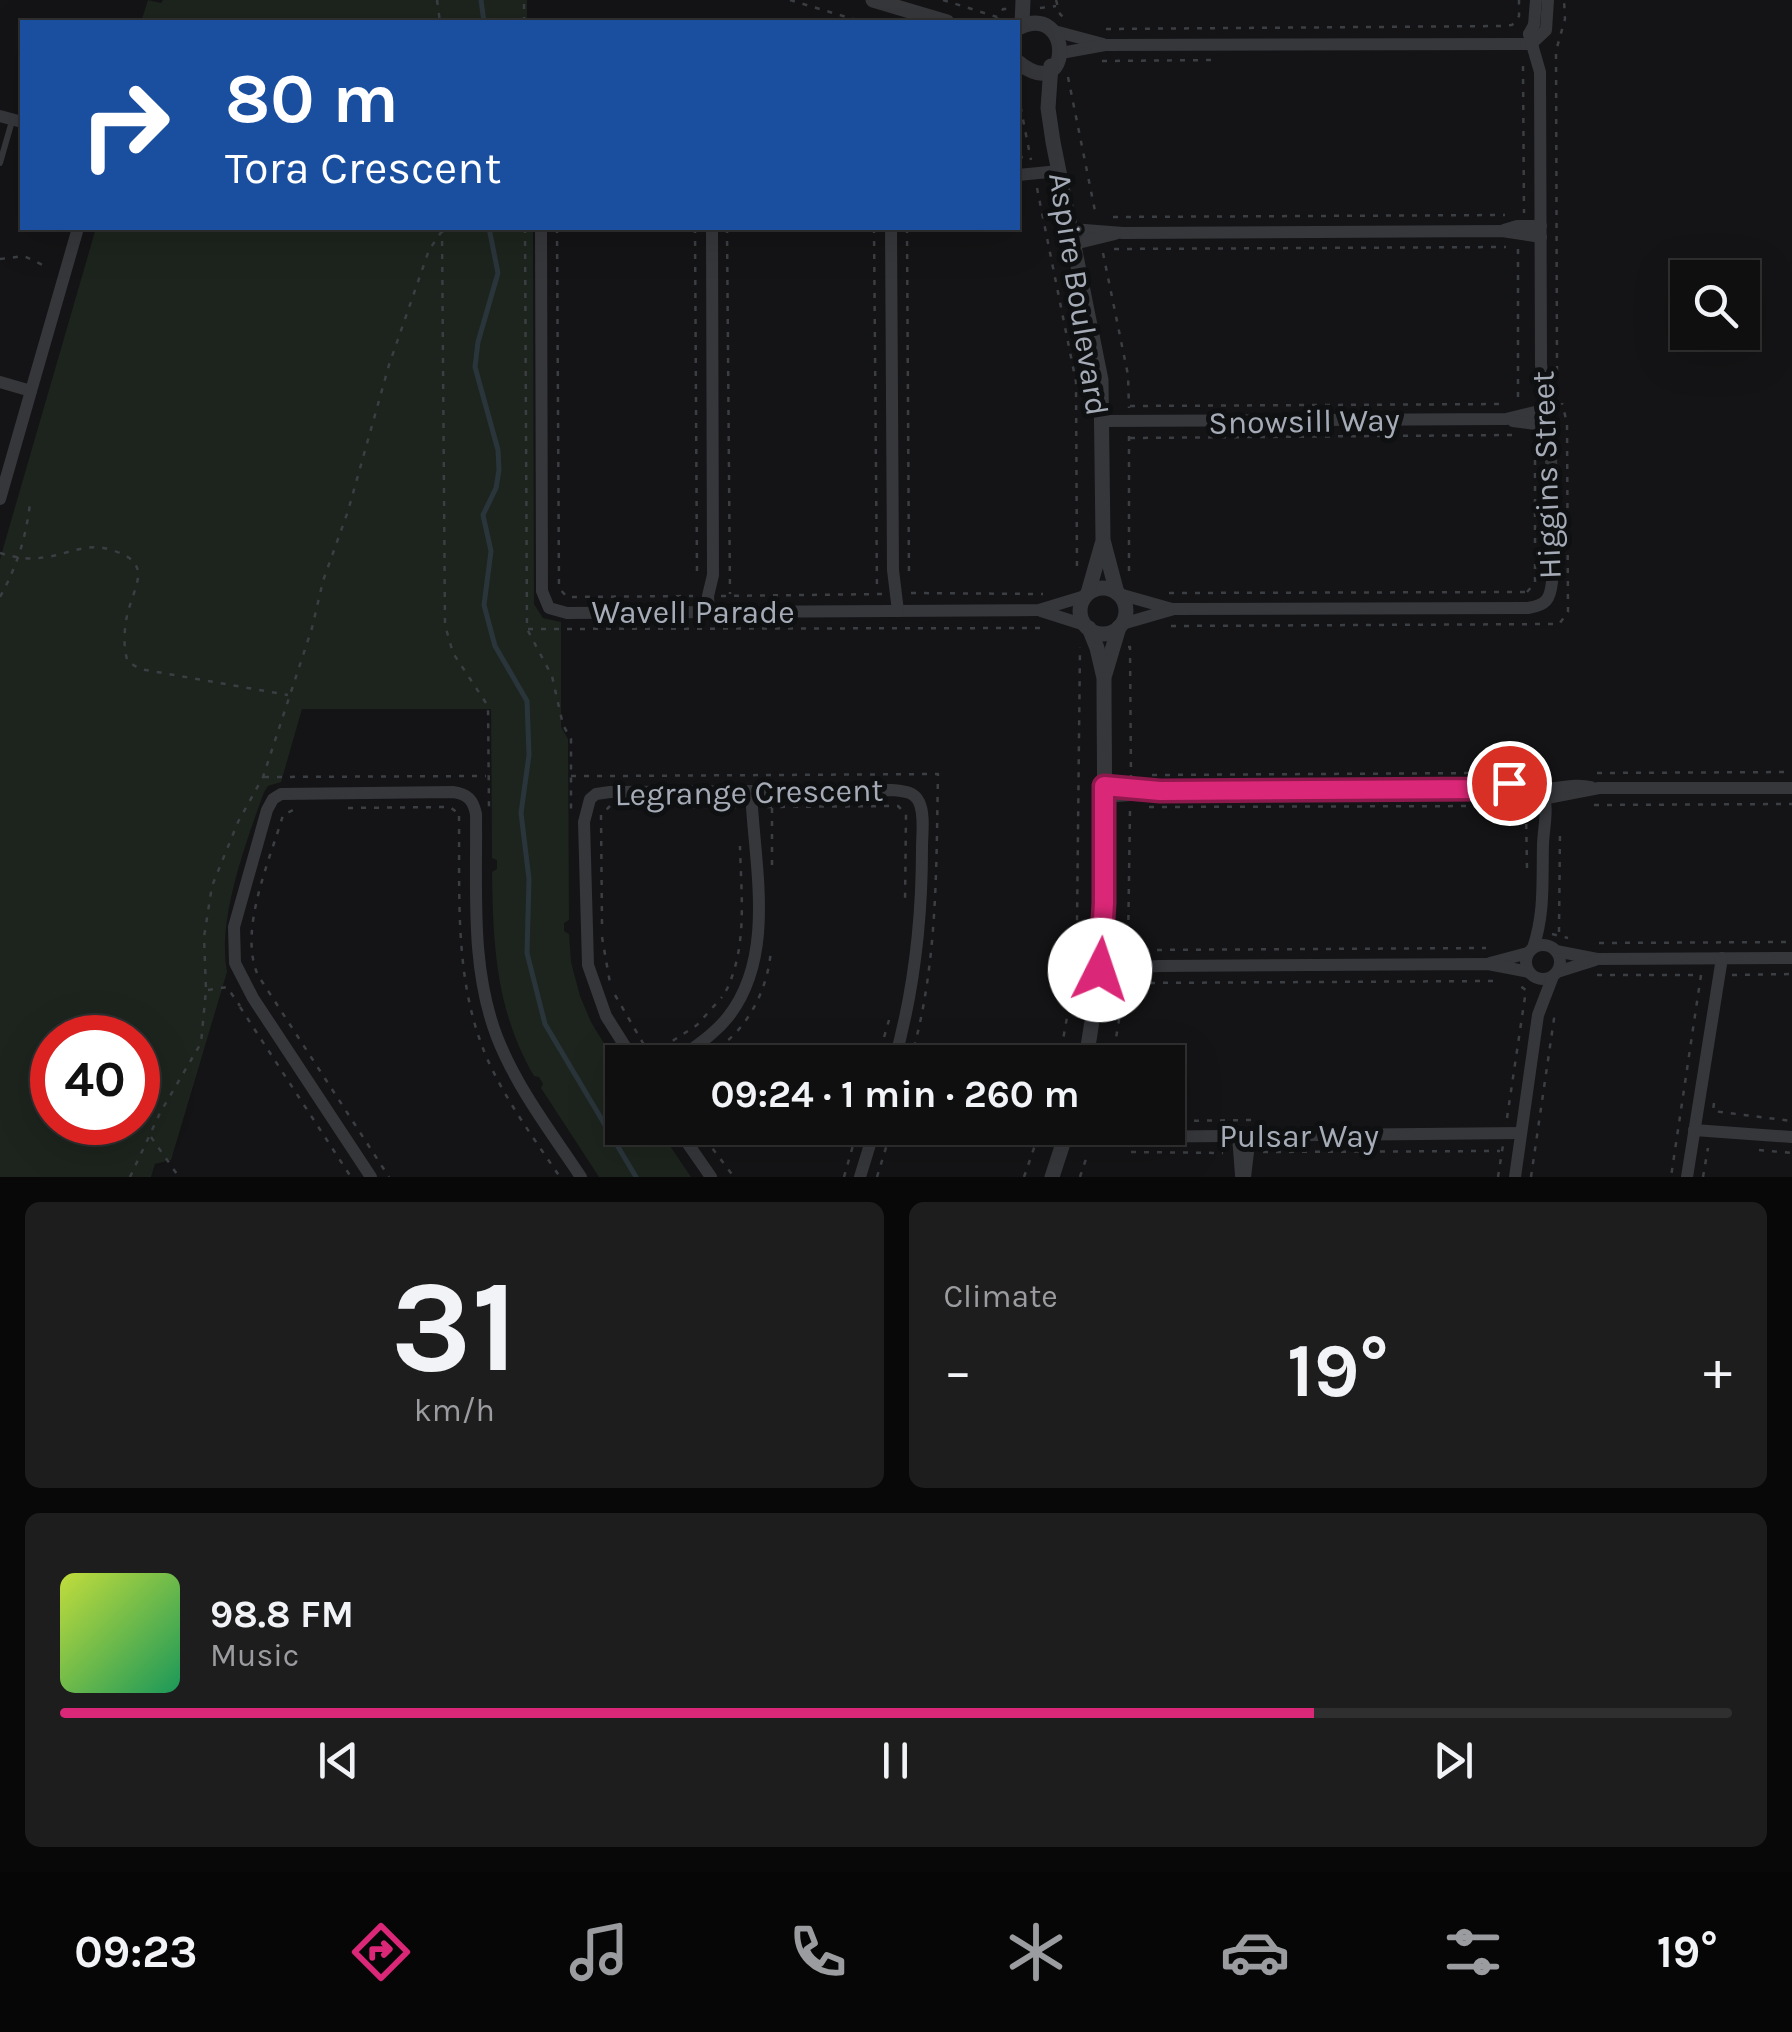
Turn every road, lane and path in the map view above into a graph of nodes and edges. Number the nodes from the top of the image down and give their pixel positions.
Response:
1 (790, 0) edge
2 (873, 0) edge
3 (943, 0) edge
4 (1002, 0) edge
5 (1024, 0) edge
6 (1035, 0) edge
7 (1056, 0) edge
8 (1519, 0) edge
9 (1536, 0) edge
10 (1548, 0) edge
11 (1564, 0) edge
12 (1003, 9) dead end
13 (998, 17) dead end
14 (856, 20) edge
15 (939, 20) edge
16 (1042, 20) junction
17 (1020, 26) edge
18 (1064, 27) junction
19 (1102, 29) dead end
20 (1530, 39) junction
21 (1105, 45) junction
22 (1522, 58) dead end
23 (1056, 59) junction
24 (1021, 65) edge
25 (1067, 73) dead end
26 (1020, 104) edge
27 (1048, 108) junction
28 (12, 119) edge
29 (1020, 159) edge
30 (0, 163) edge
31 (1032, 166) junction
32 (1058, 166) junction
33 (1020, 173) edge
34 (1115, 217) dead end
35 (1099, 229) junction
36 (77, 230) edge
37 (441, 230) edge
38 (442, 230) edge
39 (524, 230) edge
40 (540, 230) edge
41 (695, 230) edge
42 (712, 230) edge
43 (728, 230) edge
44 (874, 230) edge
45 (891, 230) edge
46 (907, 230) edge
47 (1541, 231) junction
48 (1122, 233) junction
49 (1073, 236) junction
50 (0, 259) edge
51 (65, 272) junction
52 (0, 382) edge
53 (1557, 384) dead end
54 (31, 390) junction
55 (1562, 404) dead end
56 (1129, 406) junction
57 (1548, 409) junction
58 (1512, 420) junction
59 (1102, 421) junction
60 (1129, 422) junction
61 (1550, 426) junction
62 (1534, 436) dead end
63 (1129, 438) junction
64 (0, 498) edge
65 (30, 502) dead end
66 (1102, 540) junction
67 (0, 554) edge
68 (19, 558) junction
69 (1078, 572) dead end
70 (909, 573) dead end
71 (697, 577) dead end
72 (1132, 582) dead end
73 (1161, 592) dead end
74 (1118, 593) junction
75 (877, 594) dead end
76 (1087, 594) junction
77 (730, 596) dead end
78 (0, 597) edge
79 (1174, 609) junction
80 (1039, 610) junction
81 (893, 611) junction
82 (715, 612) junction
83 (1120, 625) junction
84 (1169, 626) dead end
85 (527, 629) junction
86 (1050, 629) dead end
87 (1084, 631) junction
88 (1132, 641) dead end
89 (1078, 647) dead end
90 (1130, 647) dead end
91 (1104, 678) junction
92 (288, 695) junction
93 (571, 739) dead end
94 (1598, 772) dead end
95 (1792, 772) edge
96 (1500, 773) dead end
97 (1518, 773) dead end
98 (1560, 773) dead end
99 (1149, 775) dead end
100 (489, 776) junction
101 (571, 776) dead end
102 (263, 777) junction
103 (938, 787) dead end
104 (1792, 788) edge
105 (756, 791) junction
106 (610, 792) junction
107 (1104, 792) junction
108 (1542, 795) junction
109 (1792, 804) edge
110 (1584, 805) dead end
111 (756, 806) junction
112 (1500, 806) dead end
113 (1519, 806) dead end
114 (629, 807) dead end
115 (1150, 807) dead end
116 (339, 808) dead end
117 (302, 809) dead end
118 (459, 814) dead end
119 (490, 815) dead end
120 (740, 837) dead end
121 (1528, 882) dead end
122 (905, 912) dead end
123 (1543, 915) junction
124 (1792, 942) edge
125 (1553, 944) junction
126 (1588, 944) dead end
127 (1488, 948) dead end
128 (1144, 950) dead end
129 (1531, 950) junction
130 (1572, 955) junction
131 (1716, 958) junction
132 (1792, 958) edge
133 (1597, 959) junction
134 (1100, 964) junction
135 (1488, 964) junction
136 (1531, 974) junction
137 (1555, 974) junction
138 (1792, 974) edge
139 (1508, 975) junction
140 (1590, 975) dead end
141 (1710, 975) junction
142 (1125, 983) dead end
143 (1531, 990) junction
144 (240, 1006) dead end
145 (1556, 1009) dead end
146 (1538, 1015) junction
147 (890, 1018) dead end
148 (625, 1045) edge
149 (647, 1045) edge
150 (673, 1045) edge
151 (696, 1045) edge
152 (882, 1045) edge
153 (898, 1045) edge
154 (1088, 1045) edge
155 (1716, 1092) dead end
156 (160, 1116) edge
157 (1506, 1118) dead end
158 (1792, 1120) edge
159 (1694, 1125) junction
160 (1185, 1136) edge
161 (1244, 1136) junction
162 (1792, 1136) edge
163 (1520, 1138) junction
164 (144, 1145) edge
165 (156, 1145) edge
166 (689, 1145) edge
167 (710, 1145) edge
168 (853, 1145) edge
169 (870, 1145) edge
170 (887, 1145) edge
171 (1034, 1145) edge
172 (1062, 1145) edge
173 (1087, 1145) edge
174 (1502, 1151) dead end
175 (1124, 1152) dead end
176 (1229, 1152) dead end
177 (1261, 1152) dead end
178 (1052, 1176) edge
179 (130, 1177) edge
180 (179, 1177) edge
181 (351, 1177) edge
182 (370, 1177) edge
183 (390, 1177) edge
184 (581, 1177) edge
185 (712, 1177) edge
186 (734, 1177) edge
187 (844, 1177) edge
188 (860, 1177) edge
189 (877, 1177) edge
190 (1024, 1177) edge
191 (1080, 1177) edge
192 (1243, 1177) edge
193 (1515, 1177) edge
194 (1531, 1177) edge
195 (1671, 1177) edge
196 (1687, 1177) edge

1 - 14 path
2 - 15 street
3 - 13 path
4 - 12 path
5 - 17 street
6 - 16 street
7 - 18 path
8 - 19 path
9 - 20 street
10 - 20 street
11 - 53 path
16 - 17 street
16 - 18 street
18 - 21 street
18 - 23 street, Aspire Boulevard
20 - 21 street
20 - 47 street, Higgins Street
21 - 23 street
22 - 34 path
23 - 24 street
23 - 27 street, Aspire Boulevard
24 - 27 street, Aspire Boulevard
25 - 35 path
26 - 31 path
27 - 32 street, Aspire Boulevard
28 - 30 lane
29 - 31 path
31 - 32 street
31 - 33 street
31 - 69 path
32 - 49 street, Aspire Boulevard
35 - 48 street
35 - 49 street
36 - 51 street
37 - 92 path
38 - 100 path
39 - 85 path
40 - 82 street, Wavell Parade
41 - 71 path
42 - 82 street
43 - 77 path
44 - 75 path
45 - 81 street
46 - 70 path
47 - 48 street
47 - 57 street, Higgins Street
48 - 49 street
49 - 59 street, Aspire Boulevard
50 - 51 path
51 - 54 street
52 - 54 street
54 - 64 street
55 - 84 path
56 - 56 path
56 - 60 path
57 - 58 street, Snowsill Way
57 - 61 street, Higgins Street
58 - 60 street, Snowsill Way
58 - 61 street, Snowsill Way
58 - 63 path
59 - 60 street, Snowsill Way
59 - 66 street, Aspire Boulevard
60 - 63 path
61 - 79 street, Higgins Street
62 - 73 path
63 - 72 path
65 - 68 path
66 - 74 street, Aspire Boulevard
66 - 76 street, Aspire Boulevard
67 - 68 path
68 - 78 path
68 - 92 path
74 - 76 street
74 - 79 street, Higgins Street
74 - 83 street
76 - 80 street, Wavell Parade
76 - 87 street
79 - 83 street, Higgins Street
80 - 81 street, Wavell Parade
80 - 87 street, Wavell Parade
81 - 82 street, Wavell Parade
83 - 87 street
83 - 91 street
85 - 86 path
85 - 93 path
87 - 89 path
87 - 91 street
88 - 90 path
91 - 107 street
92 - 102 path
94 - 95 path
96 - 99 path
97 - 98 path
100 - 102 path
100 - 119 path
101 - 103 path
102 - 156 path
104 - 108 street
105 - 106 street, Legrange Crescent
105 - 111 street
105 - 153 street, Legrange Crescent
106 - 148 street, Legrange Crescent
106 - 149 path
107 - 108 street
107 - 134 street
108 - 123 street
109 - 110 path
111 - 114 path
111 - 122 path
111 - 151 street
112 - 115 path
113 - 121 path
116 - 118 path
117 - 183 path
120 - 150 path
123 - 125 street
123 - 129 street
124 - 126 path
125 - 129 street
125 - 130 street
125 - 130 path
125 - 137 street
127 - 128 path
129 - 135 street
129 - 136 street
130 - 133 street
131 - 132 street
131 - 133 street
131 - 141 street
133 - 137 street
134 - 135 street
134 - 154 street
135 - 139 street
136 - 137 street
136 - 139 street
136 - 143 street
137 - 146 street
138 - 141 path
139 - 142 path
139 - 143 path
140 - 141 path
141 - 159 street
141 - 195 path
143 - 146 street
143 - 157 path
144 - 181 path
145 - 194 path
146 - 163 street
147 - 152 path
155 - 158 path
159 - 162 street
159 - 196 street
160 - 161 street, Pulsar Way
161 - 163 street, Pulsar Way
161 - 192 street
163 - 193 street
164 - 179 path
165 - 180 path
166 - 185 street
167 - 186 path
168 - 187 path
169 - 188 street
170 - 189 path
171 - 190 path
172 - 178 street, Pulsar Way
173 - 191 path
174 - 177 path
175 - 176 path
182 - 184 street

